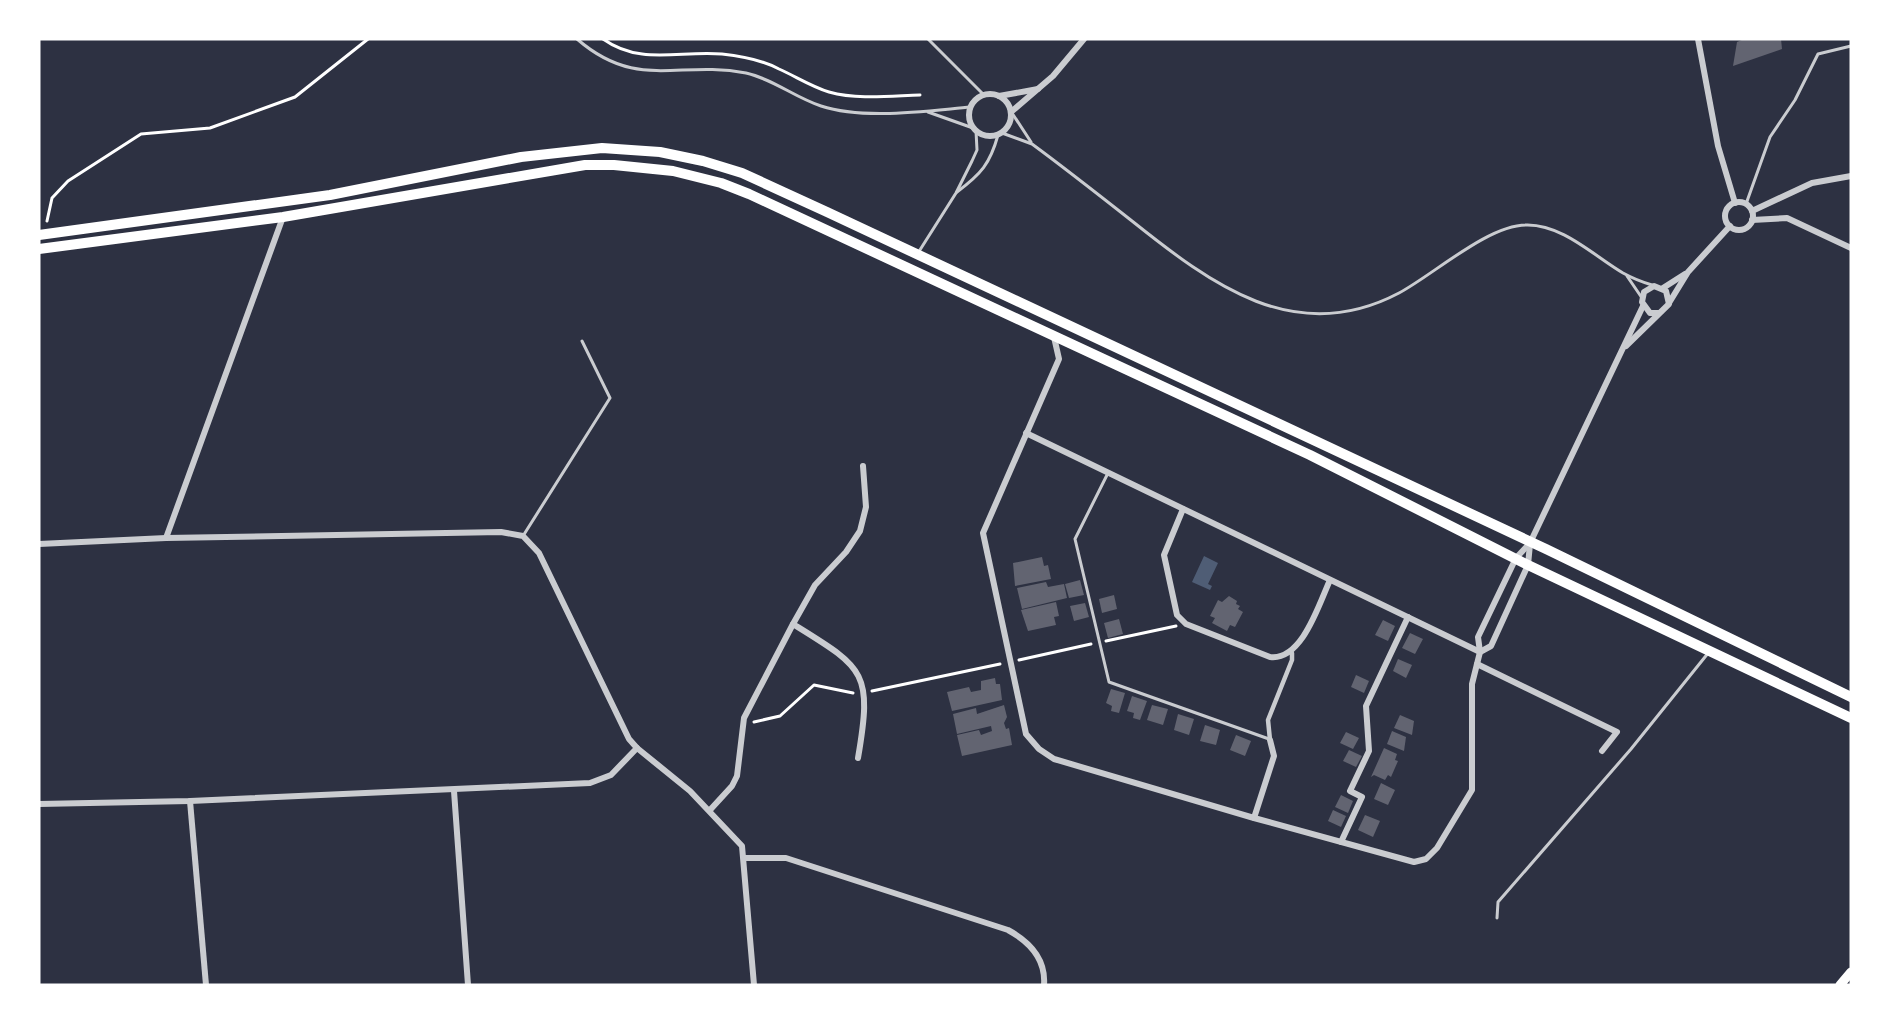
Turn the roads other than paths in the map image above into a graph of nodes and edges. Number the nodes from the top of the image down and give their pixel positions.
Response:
1 (577, 39) edge
2 (928, 39) edge
3 (1084, 39) edge
4 (1698, 39) edge
5 (1851, 46) edge
6 (1042, 88) junction
7 (984, 95) junction
8 (999, 96) junction
9 (970, 107) junction
10 (926, 111) junction
11 (1012, 112) junction
12 (975, 129) junction
13 (1000, 134) junction
14 (1032, 144) junction
15 (1851, 176) edge
16 (956, 193) junction
17 (1735, 203) junction
18 (1746, 204) junction
19 (1752, 211) junction
20 (283, 217) junction
21 (1752, 220) junction
22 (1730, 226) junction
23 (42, 235) edge
24 (1851, 248) edge
25 (39, 249) edge
26 (917, 255) junction
27 (1688, 272) junction
28 (1625, 275) junction
29 (1654, 286) junction
30 (1663, 288) junction
31 (1642, 298) junction
32 (1669, 304) junction
33 (1643, 306) junction
34 (1659, 313) junction
35 (1054, 336) junction
36 (582, 341) dead end
37 (1623, 348) junction
38 (1026, 433) junction
39 (863, 466) dead end
40 (1108, 473) junction
41 (1184, 509) junction
42 (523, 536) junction
43 (166, 538) junction
44 (1530, 543) junction
45 (39, 544) edge
46 (1516, 558) junction
47 (1528, 565) junction
48 (1330, 579) junction
49 (1408, 617) junction
50 (793, 624) junction
51 (1710, 650) junction
52 (1480, 652) junction
53 (1292, 653) junction
54 (1477, 664) junction
55 (1851, 697) edge
56 (1851, 718) edge
57 (1270, 740) junction
58 (637, 748) junction
59 (1602, 751) dead end
60 (858, 758) dead end
61 (454, 791) junction
62 (190, 801) junction
63 (39, 804) edge
64 (710, 810) junction
65 (1254, 819) junction
66 (1341, 842) junction
67 (745, 858) junction
68 (1497, 918) dead end
69 (206, 985) edge
70 (468, 985) edge
71 (754, 985) edge
72 (1044, 985) edge

1 - 10 lane
2 - 7 lane
3 - 6 street
4 - 17 street
5 - 18 lane
6 - 8 street
6 - 11 street
7 - 8 street
7 - 9 street
8 - 11 street
9 - 10 lane
9 - 12 street
10 - 12 lane
11 - 13 street
11 - 14 lane
12 - 13 street
12 - 16 lane
13 - 14 lane
13 - 16 lane
14 - 28 lane
15 - 19 street
16 - 26 lane
17 - 18 street
17 - 22 street
18 - 19 street
19 - 21 street
20 - 25 highway
20 - 35 highway
20 - 43 street
21 - 22 street
21 - 24 street
22 - 27 street
23 - 26 highway
26 - 44 highway
27 - 30 street
27 - 32 street
28 - 29 lane
28 - 31 lane
29 - 30 street
29 - 31 street
30 - 32 street
31 - 33 street
32 - 34 street
33 - 34 street
33 - 37 street
34 - 37 street
35 - 38 street
35 - 46 highway
36 - 42 lane
37 - 44 street
38 - 40 street
38 - 65 street
39 - 50 street
40 - 41 street
40 - 57 lane
41 - 48 street
41 - 53 street
42 - 43 street
42 - 58 street
43 - 45 street
44 - 46 street
44 - 47 street
44 - 55 highway
46 - 47 highway
46 - 52 street
47 - 51 highway
47 - 52 street
48 - 49 street
48 - 53 street
49 - 52 street
49 - 66 street
50 - 60 street
50 - 64 street
51 - 56 highway
51 - 68 lane
52 - 54 street
53 - 57 street
54 - 59 street
54 - 66 street
57 - 65 street
58 - 61 street
58 - 64 street
61 - 62 street
61 - 70 street
62 - 63 street
62 - 69 street
64 - 67 street
65 - 66 street
67 - 71 street
67 - 72 street

